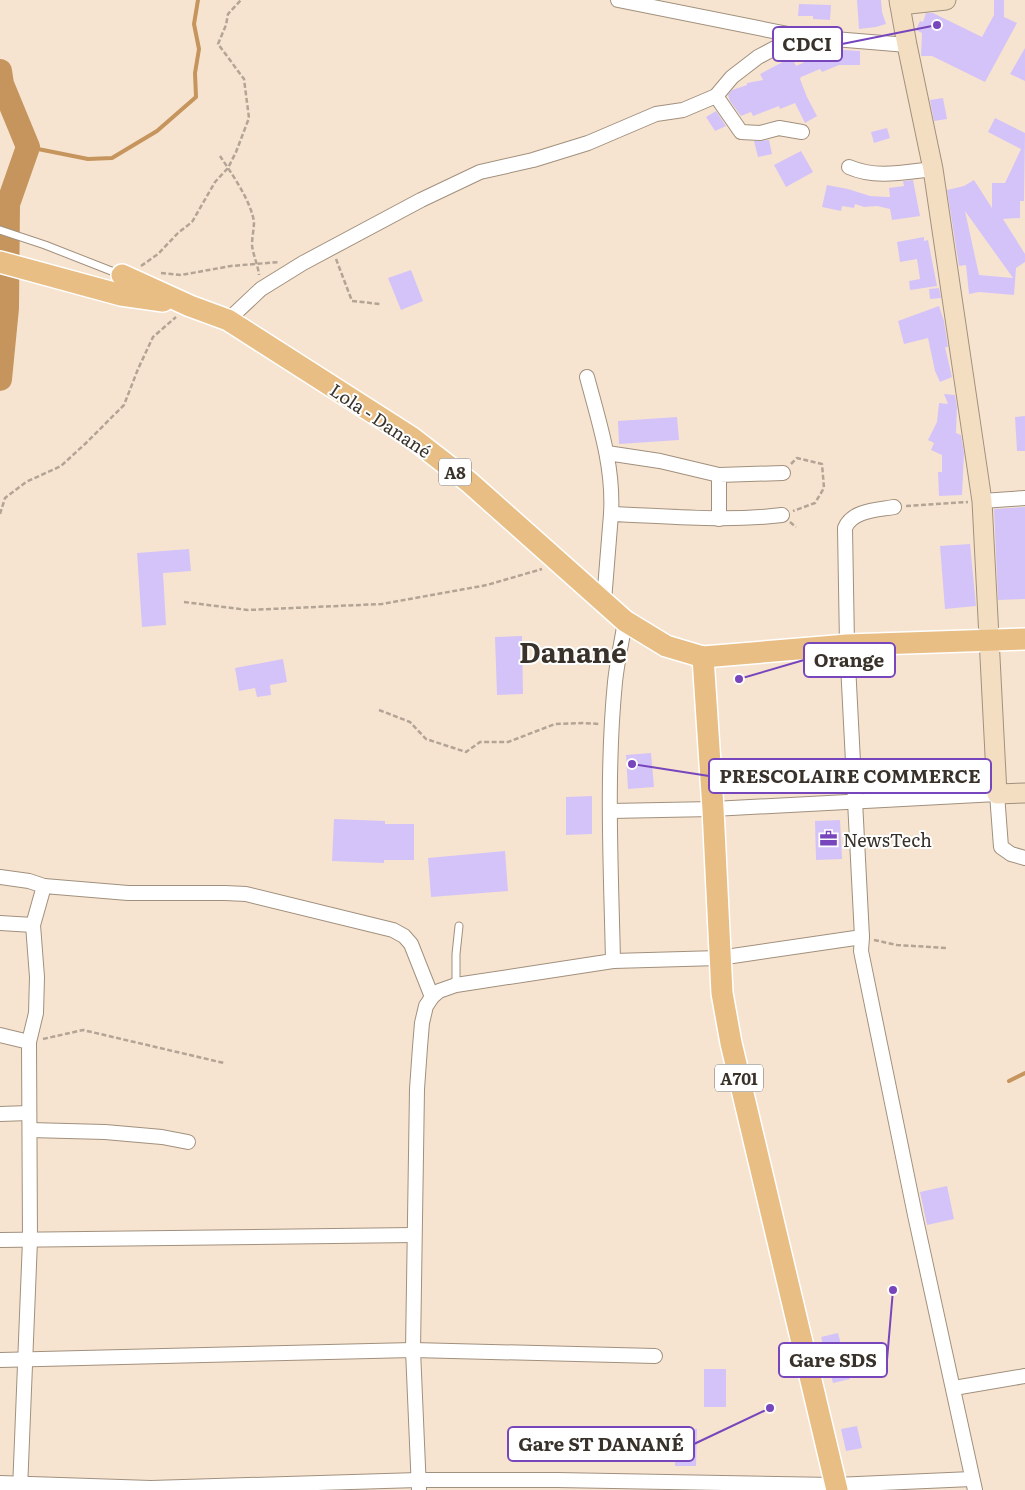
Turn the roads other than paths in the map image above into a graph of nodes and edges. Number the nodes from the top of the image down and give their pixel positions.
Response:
1 (618, 0) edge
2 (946, 0) edge
3 (900, 3) edge
4 (798, 36) junction
5 (907, 45) junction
6 (716, 96) junction
7 (802, 132) dead end
8 (849, 167) dead end
9 (933, 169) junction
10 (0, 230) edge
11 (0, 262) edge
12 (122, 275) joint
13 (190, 306) junction
14 (228, 320) junction
15 (588, 377) dead end
16 (607, 453) junction
17 (784, 473) road end
18 (719, 475) junction
19 (1025, 498) edge
20 (982, 501) junction
21 (894, 507) road end
22 (611, 514) junction
23 (782, 514) road end
24 (719, 519) junction
25 (604, 601) junction
26 (625, 621) junction
27 (1025, 639) edge
28 (990, 640) junction
29 (847, 646) junction
30 (703, 657) junction
31 (1025, 793) edge
32 (997, 794) junction
33 (855, 802) junction
34 (714, 809) junction
35 (610, 811) junction
36 (1025, 858) edge
37 (0, 877) edge
38 (44, 886) junction
39 (0, 923) edge
40 (33, 925) junction
41 (459, 926) dead end
42 (862, 937) junction
43 (720, 958) junction
44 (613, 961) junction
45 (456, 985) junction
46 (432, 997) junction
47 (0, 1036) edge
48 (29, 1042) junction
49 (29, 1113) junction
50 (0, 1114) edge
51 (30, 1130) junction
52 (188, 1142) dead end
53 (414, 1235) junction
54 (0, 1240) edge
55 (30, 1240) junction
56 (413, 1350) junction
57 (655, 1356) dead end
58 (0, 1360) edge
59 (25, 1360) junction
60 (1025, 1376) edge
61 (954, 1388) junction
62 (0, 1483) edge
63 (418, 1485) edge
64 (557, 1485) edge
65 (974, 1485) edge
66 (20, 1486) edge
67 (836, 1487) edge
68 (285, 1488) edge
69 (151, 1489) edge

1 - 4 street
2 - 3 street
3 - 5 street
4 - 5 street
4 - 6 street
5 - 9 street
6 - 7 street
6 - 14 street
8 - 9 street
9 - 20 street
10 - 12 lane, Lola - Danané / A8
11 - 13 main road, Lola - Danané / A8
12 - 13 main road, Lola - Danané / A8
13 - 14 main road, Lola - Danané / A8
14 - 25 main road, Lola - Danané / A8
15 - 16 street
16 - 18 street
16 - 22 street
17 - 18 street
18 - 24 street
19 - 20 street
20 - 28 street
21 - 29 street
22 - 24 street
22 - 25 street
23 - 24 street
25 - 26 main road, Lola - Danané / A8
26 - 30 main road, Lola - Danané / A8
26 - 35 street
27 - 28 main road, A8
28 - 29 main road, A8
28 - 32 street
29 - 30 main road, A8
29 - 33 street
30 - 34 main road, A701
31 - 32 street
32 - 33 street
32 - 36 street
33 - 34 street
33 - 42 street
34 - 35 street
34 - 43 main road, A701
35 - 44 street
37 - 38 street
38 - 40 street
38 - 46 street
39 - 40 street
40 - 48 street
41 - 45 lane
42 - 43 street
42 - 61 street
43 - 44 street
43 - 67 main road, A701
44 - 45 street
45 - 46 street
46 - 53 street
47 - 48 street
48 - 49 street
49 - 50 street
49 - 51 street
51 - 52 street
51 - 55 street
53 - 55 street
53 - 56 street
54 - 55 street
55 - 59 street
56 - 57 street
56 - 59 street
56 - 63 street
58 - 59 street
59 - 66 street
60 - 61 street
61 - 65 street
62 - 66 street
63 - 64 street
63 - 68 street
64 - 67 street
65 - 67 street
66 - 69 street
68 - 69 street

